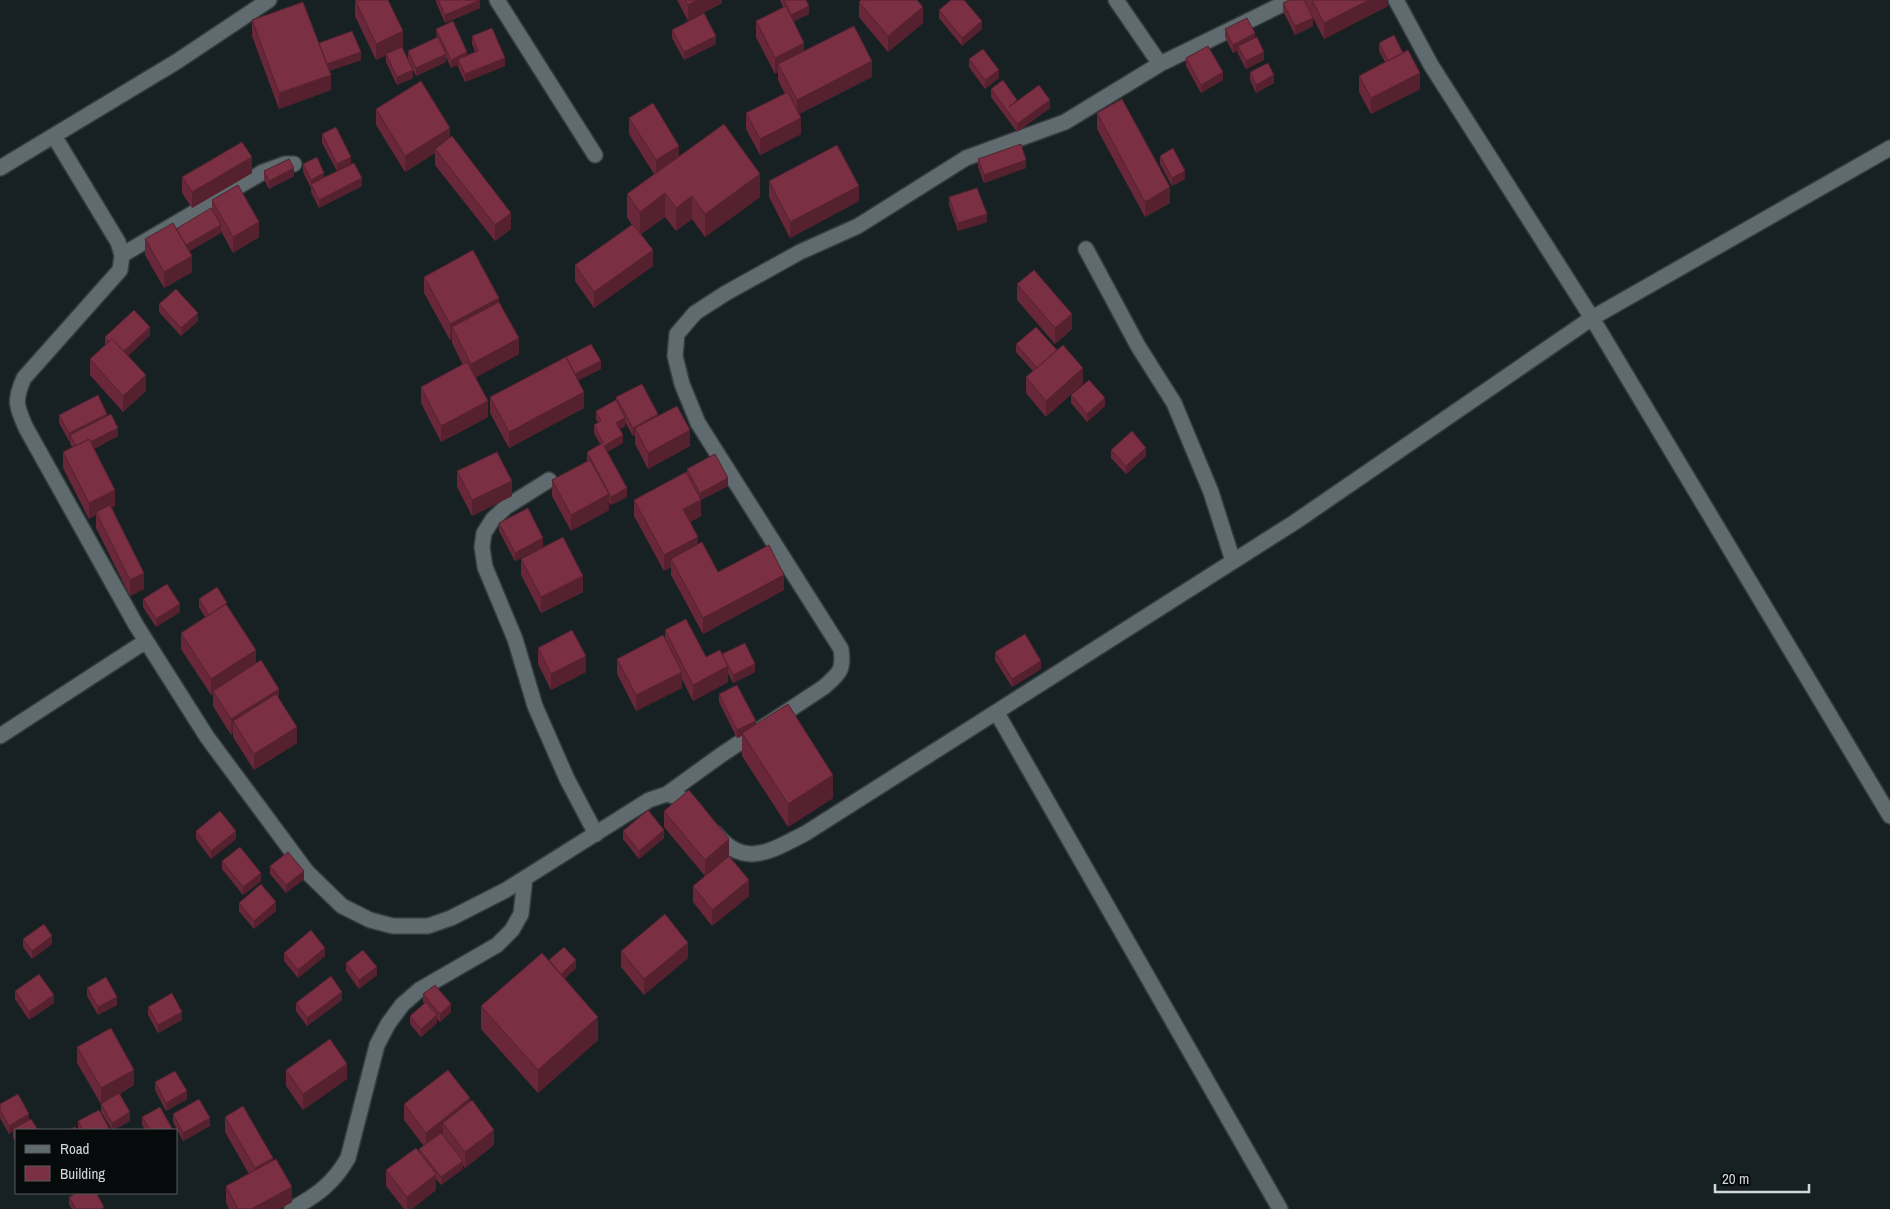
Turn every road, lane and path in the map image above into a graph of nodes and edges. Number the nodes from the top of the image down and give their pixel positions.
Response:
1 (269, 0) edge
2 (497, 0) edge
3 (1116, 0) edge
4 (1291, 0) edge
5 (1396, 0) edge
6 (1160, 64) junction
7 (54, 136) junction
8 (1890, 148) edge
9 (596, 155) dead end
10 (294, 164) edge
11 (0, 168) edge
12 (1086, 249) dead end
13 (122, 256) junction
14 (1592, 318) junction
15 (549, 480) dead end
16 (1233, 561) junction
17 (146, 640) junction
18 (996, 713) junction
19 (0, 736) edge
20 (667, 794) junction
21 (1890, 816) edge
22 (596, 834) junction
23 (525, 878) junction
24 (292, 1209) edge
25 (1280, 1209) edge

1 - 7 street
2 - 9 street
3 - 6 street
4 - 6 street
5 - 14 street
6 - 20 street
7 - 11 street
7 - 13 street
8 - 14 street
10 - 13 street
12 - 16 street
13 - 17 street
14 - 16 street
14 - 21 street
15 - 22 street
16 - 18 street
17 - 19 street
17 - 23 street
18 - 20 street
18 - 25 street
20 - 22 street
22 - 23 street
23 - 24 street

